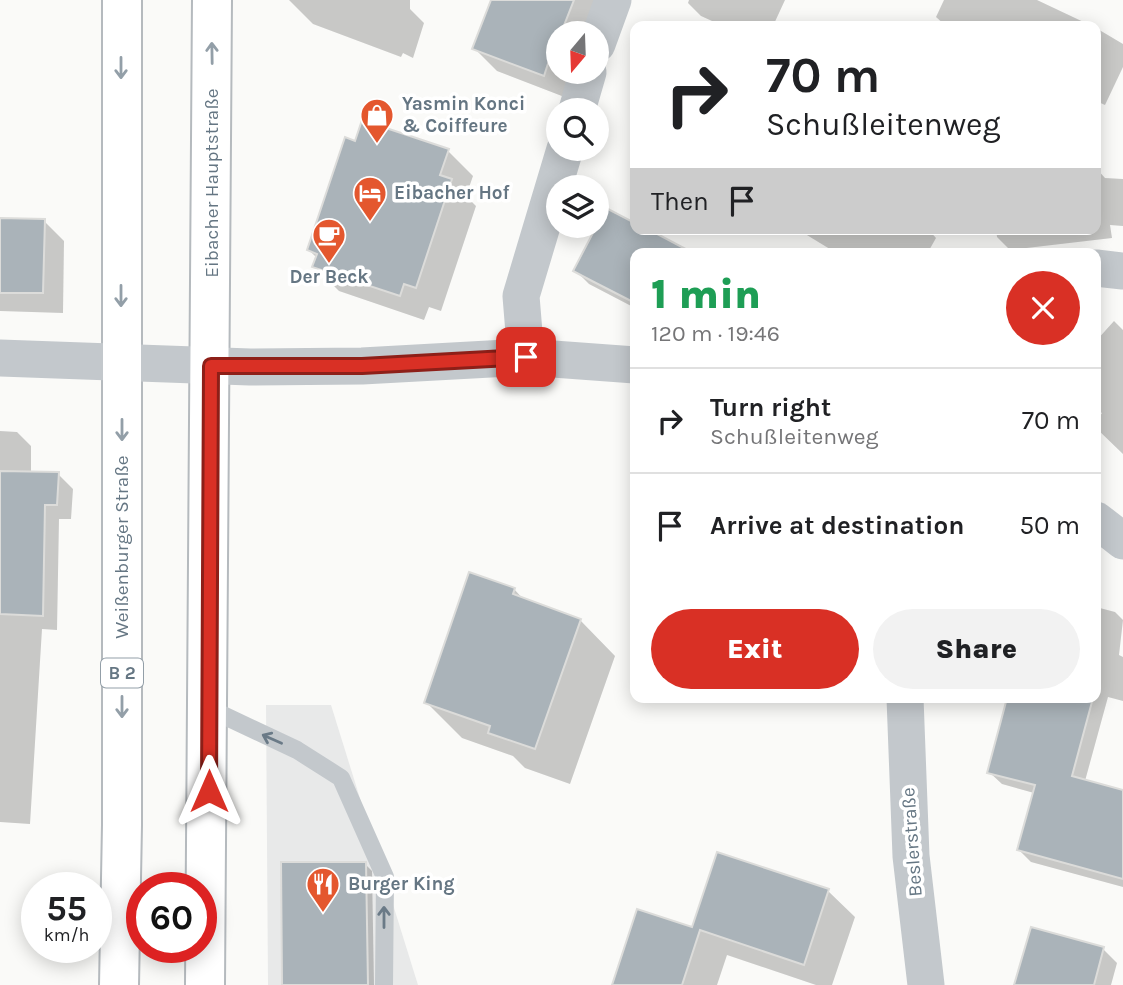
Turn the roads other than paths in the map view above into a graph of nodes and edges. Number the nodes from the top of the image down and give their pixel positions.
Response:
1 (122, 0) edge
2 (212, 0) edge
3 (613, 0) edge
4 (605, 21) edge
5 (561, 161) edge
6 (1101, 269) edge
7 (1123, 271) edge
8 (526, 357) junction
9 (0, 358) edge
10 (122, 362) junction
11 (630, 365) edge
12 (211, 366) junction
13 (1101, 524) edge
14 (1123, 541) edge
15 (905, 703) edge
16 (210, 709) junction
17 (119, 985) edge
18 (205, 985) edge
19 (384, 985) edge
20 (926, 985) edge

1 -> 10 main road, B 2
12 -> 2 main road, Eibacher Hauptstraße
3 - 4 street
5 - 8 street
6 - 7 street
8 - 11 street
8 - 12 street
9 - 10 street
10 - 12 street
10 -> 17 main road, Weißenburger Straße / B 2
12 - 16 main road
13 - 14 street
15 - 20 street, Beslerstraße
16 - 18 main road
19 -> 16 lane

